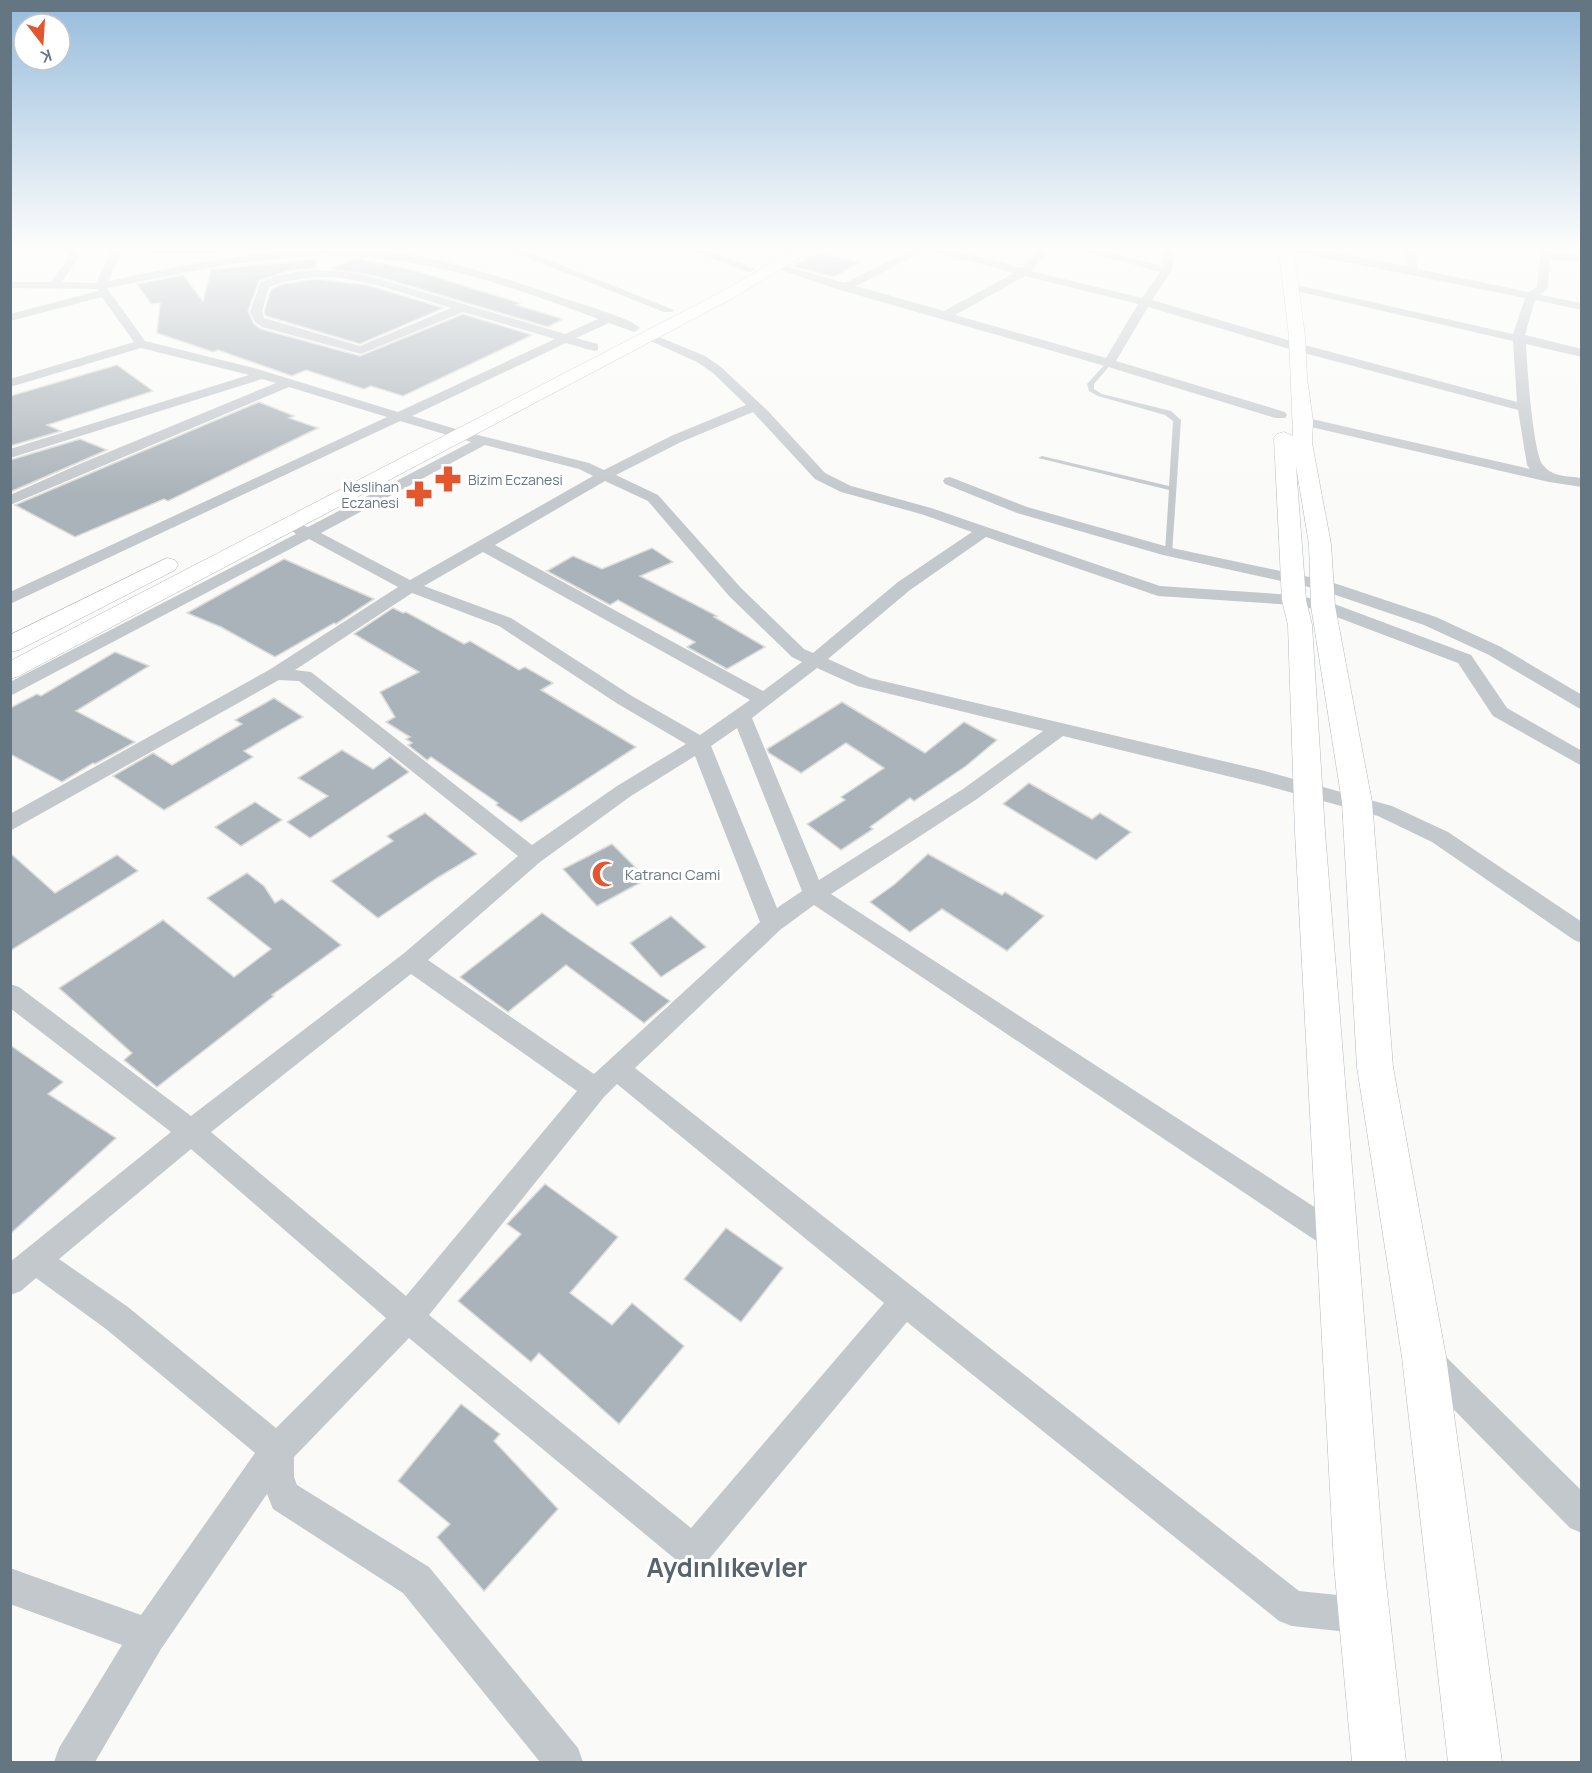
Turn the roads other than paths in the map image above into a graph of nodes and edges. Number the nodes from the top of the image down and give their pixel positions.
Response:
1 (132, 331) edge
2 (291, 331) edge
3 (407, 331) edge
4 (539, 331) edge
5 (580, 331) edge
6 (638, 331) edge
7 (996, 331) edge
8 (1128, 331) edge
9 (1241, 331) edge
10 (1287, 331) edge
11 (1290, 331) edge
12 (1484, 331) edge
13 (1522, 331) edge
14 (641, 332) junction
15 (564, 338) junction
16 (1520, 339) junction
17 (141, 344) junction
18 (1289, 345) junction
19 (594, 347) junction
20 (1581, 353) edge
21 (562, 363) dead end
22 (1109, 363) junction
23 (262, 375) junction
24 (10, 383) edge
25 (288, 383) junction
26 (755, 406) junction
27 (1524, 408) junction
28 (397, 416) junction
29 (1280, 416) junction
30 (1303, 421) junction
31 (434, 427) junction
32 (466, 431) junction
33 (10, 454) edge
34 (1042, 458) dead end
35 (604, 476) junction
36 (1549, 478) junction
37 (950, 482) dead end
38 (1581, 483) edge
39 (1173, 489) junction
40 (10, 501) edge
41 (288, 526) junction
42 (984, 531) junction
43 (309, 533) junction
44 (483, 545) junction
45 (1169, 552) junction
46 (410, 586) junction
47 (1308, 593) junction
48 (10, 599) edge
49 (10, 645) edge
50 (815, 661) junction
51 (10, 671) edge
52 (276, 674) junction
53 (10, 690) edge
54 (764, 700) junction
55 (1581, 704) edge
56 (742, 716) junction
57 (1059, 729) junction
58 (700, 744) junction
59 (1581, 760) edge
60 (1308, 791) junction
61 (1357, 802) junction
62 (10, 825) edge
63 (532, 856) junction
64 (814, 894) junction
65 (772, 924) junction
66 (1581, 934) edge
67 (411, 961) junction
68 (10, 994) edge
69 (606, 1079) junction
70 (191, 1132) junction
71 (1337, 1238) junction
72 (37, 1260) junction
73 (10, 1281) edge
74 (905, 1301) junction
75 (408, 1317) junction
76 (1424, 1357) junction
77 (277, 1450) junction
78 (1581, 1516) edge
79 (10, 1586) edge
80 (1366, 1616) junction
81 (148, 1636) junction
82 (73, 1762) edge
83 (564, 1762) edge
84 (1379, 1762) edge
85 (1475, 1762) edge

1 - 17 street
2 - 3 street
4 - 15 street
5 - 15 street
6 - 14 street
7 - 22 street
8 - 22 street
9 - 18 street
10 - 18 street
11 - 18 street
12 - 16 street
13 - 16 street
14 - 19 street
14 - 26 street
14 - 32 street
15 - 19 street
15 - 28 street
16 - 20 street
16 - 27 street
17 - 23 street
17 - 24 street
18 - 27 street
18 - 29 street
18 - 30 street
19 - 21 street
22 - 29 street
22 - 39 lane
23 - 25 street
23 - 33 street
25 - 28 street
25 - 40 street
26 - 35 street
26 - 42 street
27 - 36 street
28 - 31 street
28 - 48 street
29 - 47 street
30 - 36 street
30 - 47 street
31 - 32 street
31 - 49 street
32 - 35 street
32 - 41 street
32 - 43 street
34 - 39 lane
35 - 44 street
35 - 50 street
36 - 38 street
37 - 45 street
39 - 45 lane
41 - 43 street
41 - 51 street
42 - 47 street
42 - 50 street
43 - 46 street
43 - 53 street
44 - 46 street
44 - 54 street
45 - 47 street
46 - 52 street
46 - 58 street
47 - 55 street
47 - 59 street
47 - 60 street
47 - 61 street
50 - 54 street
50 - 57 street
52 - 62 street
52 - 63 street
54 - 56 street
56 - 58 street
56 - 64 street
57 - 60 street
57 - 64 street
58 - 63 street
58 - 65 street
60 - 61 street
60 - 71 street
61 - 66 street
61 - 76 street
63 - 67 street
64 - 65 street
64 - 71 street
65 - 69 street
67 - 69 street
67 - 70 street
68 - 70 street
69 - 74 street
69 - 75 street
70 - 72 street
70 - 75 street
71 - 80 street
72 - 73 street
72 - 77 street
74 - 75 street
74 - 80 street
75 - 77 street
76 - 78 street
76 - 85 street
77 - 81 street
77 - 83 street
79 - 81 street
80 - 84 street
81 - 82 street

